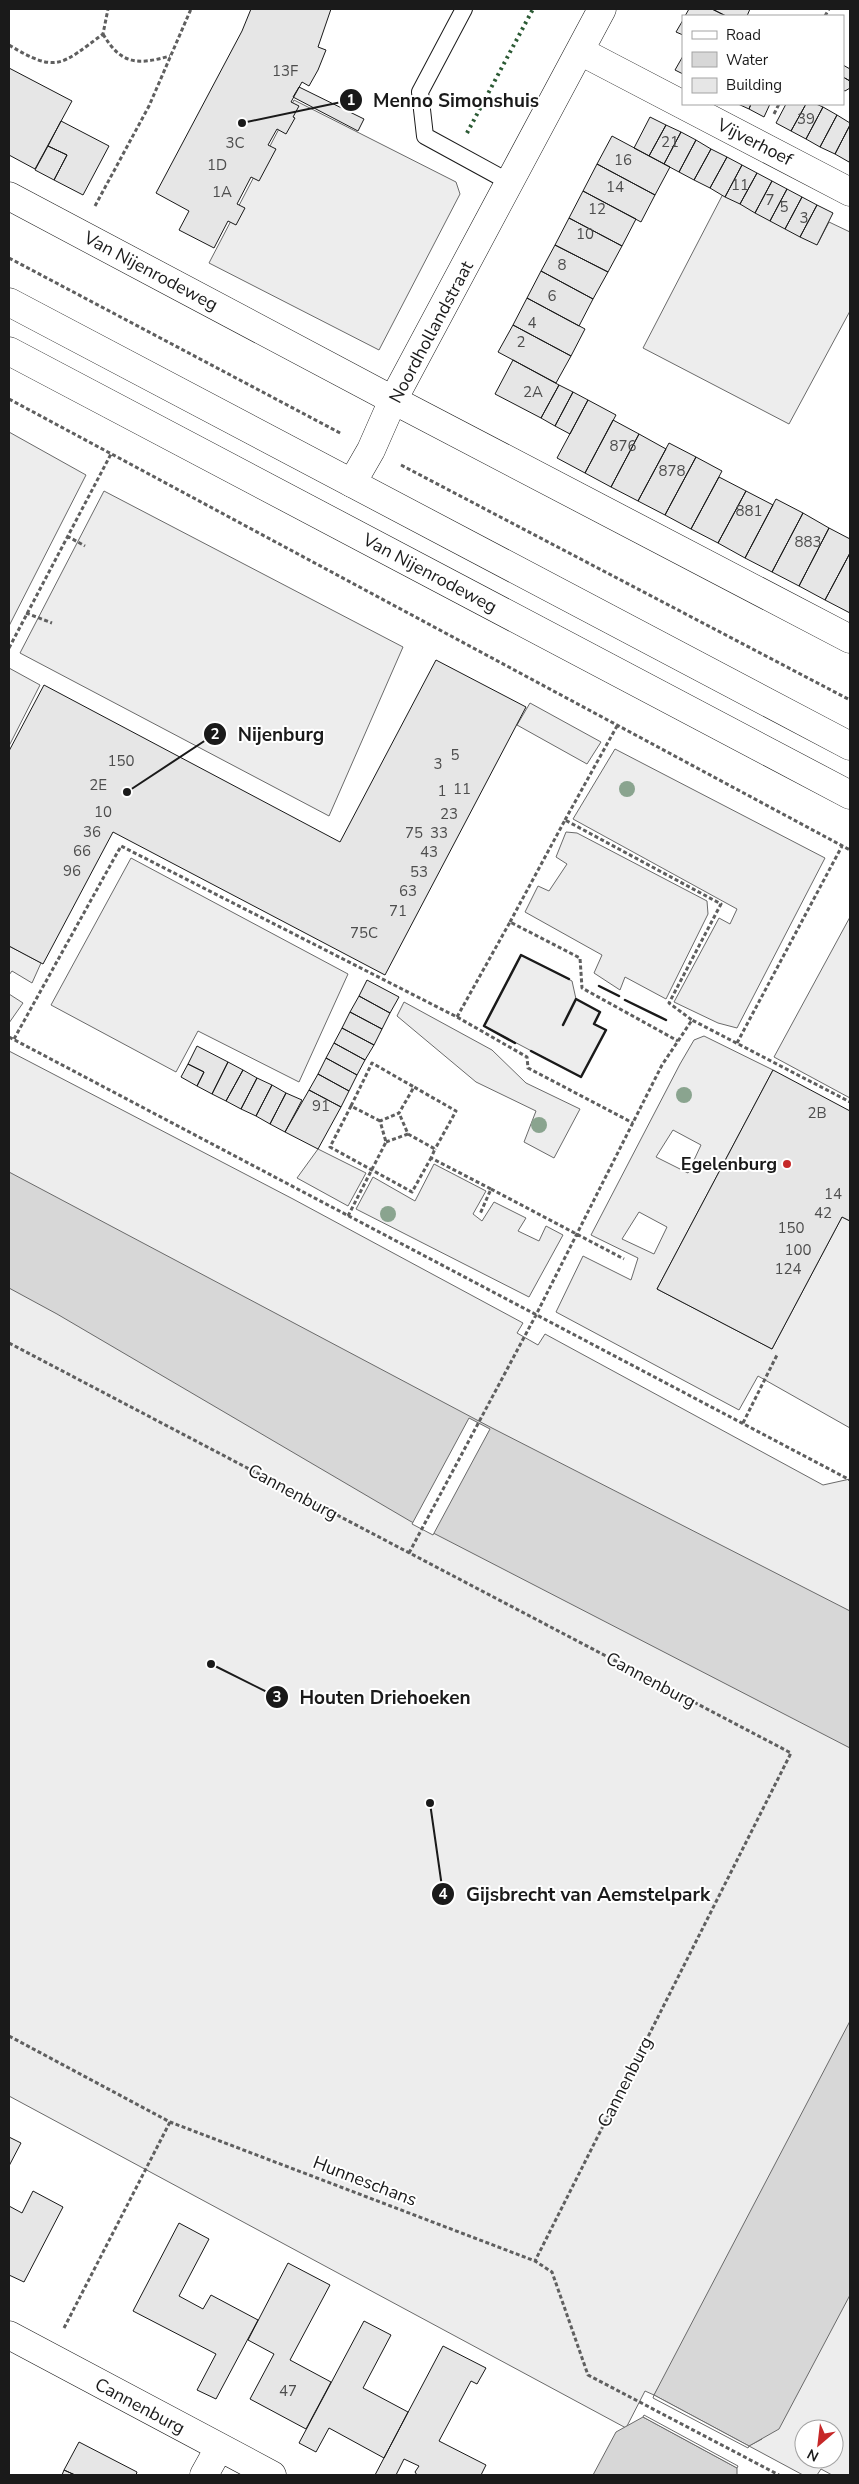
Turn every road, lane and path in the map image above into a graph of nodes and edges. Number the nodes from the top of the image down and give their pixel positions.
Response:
1 (108, 9) edge
2 (191, 9) edge
3 (464, 9) edge
4 (602, 9) edge
5 (103, 34) junction
6 (9, 45) edge
7 (580, 51) junction
8 (171, 56) junction
9 (682, 104) edge
10 (683, 105) edge
11 (511, 183) junction
12 (850, 192) edge
13 (9, 196) edge
14 (80, 233) junction
15 (9, 258) edge
16 (9, 302) edge
17 (9, 351) edge
18 (9, 399) edge
19 (393, 400) junction
20 (371, 450) junction
21 (111, 454) junction
22 (352, 483) junction
23 (67, 536) junction
24 (85, 546) dead end
25 (26, 613) junction
26 (52, 623) dead end
27 (850, 639) edge
28 (9, 648) edge
29 (850, 700) edge
30 (617, 726) junction
31 (850, 746) edge
32 (850, 795) edge
33 (565, 820) junction
34 (842, 846) junction
35 (850, 850) edge
36 (510, 922) junction
37 (457, 1017) junction
38 (692, 1020) junction
39 (9, 1037) edge
40 (14, 1040) junction
41 (678, 1041) junction
42 (737, 1043) junction
43 (414, 1087) junction
44 (850, 1102) edge
45 (350, 1106) junction
46 (399, 1113) junction
47 (380, 1121) junction
48 (633, 1123) junction
49 (408, 1134) junction
50 (386, 1142) junction
51 (436, 1150) junction
52 (431, 1158) junction
53 (372, 1170) junction
54 (491, 1189) junction
55 (480, 1214) dead end
56 (348, 1216) junction
57 (577, 1234) junction
58 (624, 1259) dead end
59 (536, 1315) junction
60 (9, 1343) edge
61 (777, 1355) dead end
62 (743, 1423) junction
63 (850, 1480) edge
64 (409, 1553) junction
65 (9, 2036) edge
66 (170, 2122) junction
67 (535, 2261) junction
68 (9, 2335) edge
69 (49, 2357) junction
70 (219, 2448) junction
71 (204, 2475) edge
72 (272, 2475) edge
73 (779, 2475) edge

1 - 5 path
2 - 8 path
3 - 11 lane
4 - 7 street, Noordhollandstraat
5 - 6 path
5 - 8 path
7 - 9 street, Vijverhoef
7 - 11 street, Noordhollandstraat
8 - 14 path
10 - 12 street, Vijverhoef
11 - 19 street, Noordhollandstraat
13 - 14 street, Van Nijenrodeweg
14 - 19 street, Van Nijenrodeweg
15 - 20 path
16 - 22 street
17 - 32 street, Van Nijenrodeweg
18 - 21 path
19 - 20 street, Noordhollandstraat
19 - 27 street, Van Nijenrodeweg
20 - 22 street, Noordhollandstraat
20 - 29 path
21 - 23 path
21 - 30 path
22 - 31 street
23 - 24 path
23 - 25 path
25 - 26 path
25 - 28 path
30 - 33 path
30 - 34 path
33 - 36 path
33 - 38 path
34 - 35 path
34 - 42 path
36 - 37 path
36 - 41 path
37 - 40 path
37 - 48 path
38 - 41 path
38 - 42 path
39 - 40 path
40 - 56 path
41 - 48 path
42 - 44 path
43 - 45 path
43 - 46 path
43 - 51 path
45 - 47 path
45 - 53 path
46 - 47 path
46 - 49 path
47 - 50 path
48 - 57 path
49 - 50 path
49 - 51 path
50 - 53 path
51 - 52 path
52 - 53 path
52 - 54 path
53 - 56 path
54 - 55 path
54 - 57 path
56 - 59 path
57 - 58 path
57 - 59 path
59 - 62 path
59 - 64 path
60 - 64 path, Cannenburg
61 - 62 path
62 - 63 path
64 - 67 path, Cannenburg
65 - 66 path, Hunneschans
66 - 67 path, Hunneschans
66 - 69 path
67 - 73 path, Hunneschans
68 - 69 street, Cannenburg
69 - 70 street, Cannenburg
70 - 71 street
70 - 72 street, Cannenburg

